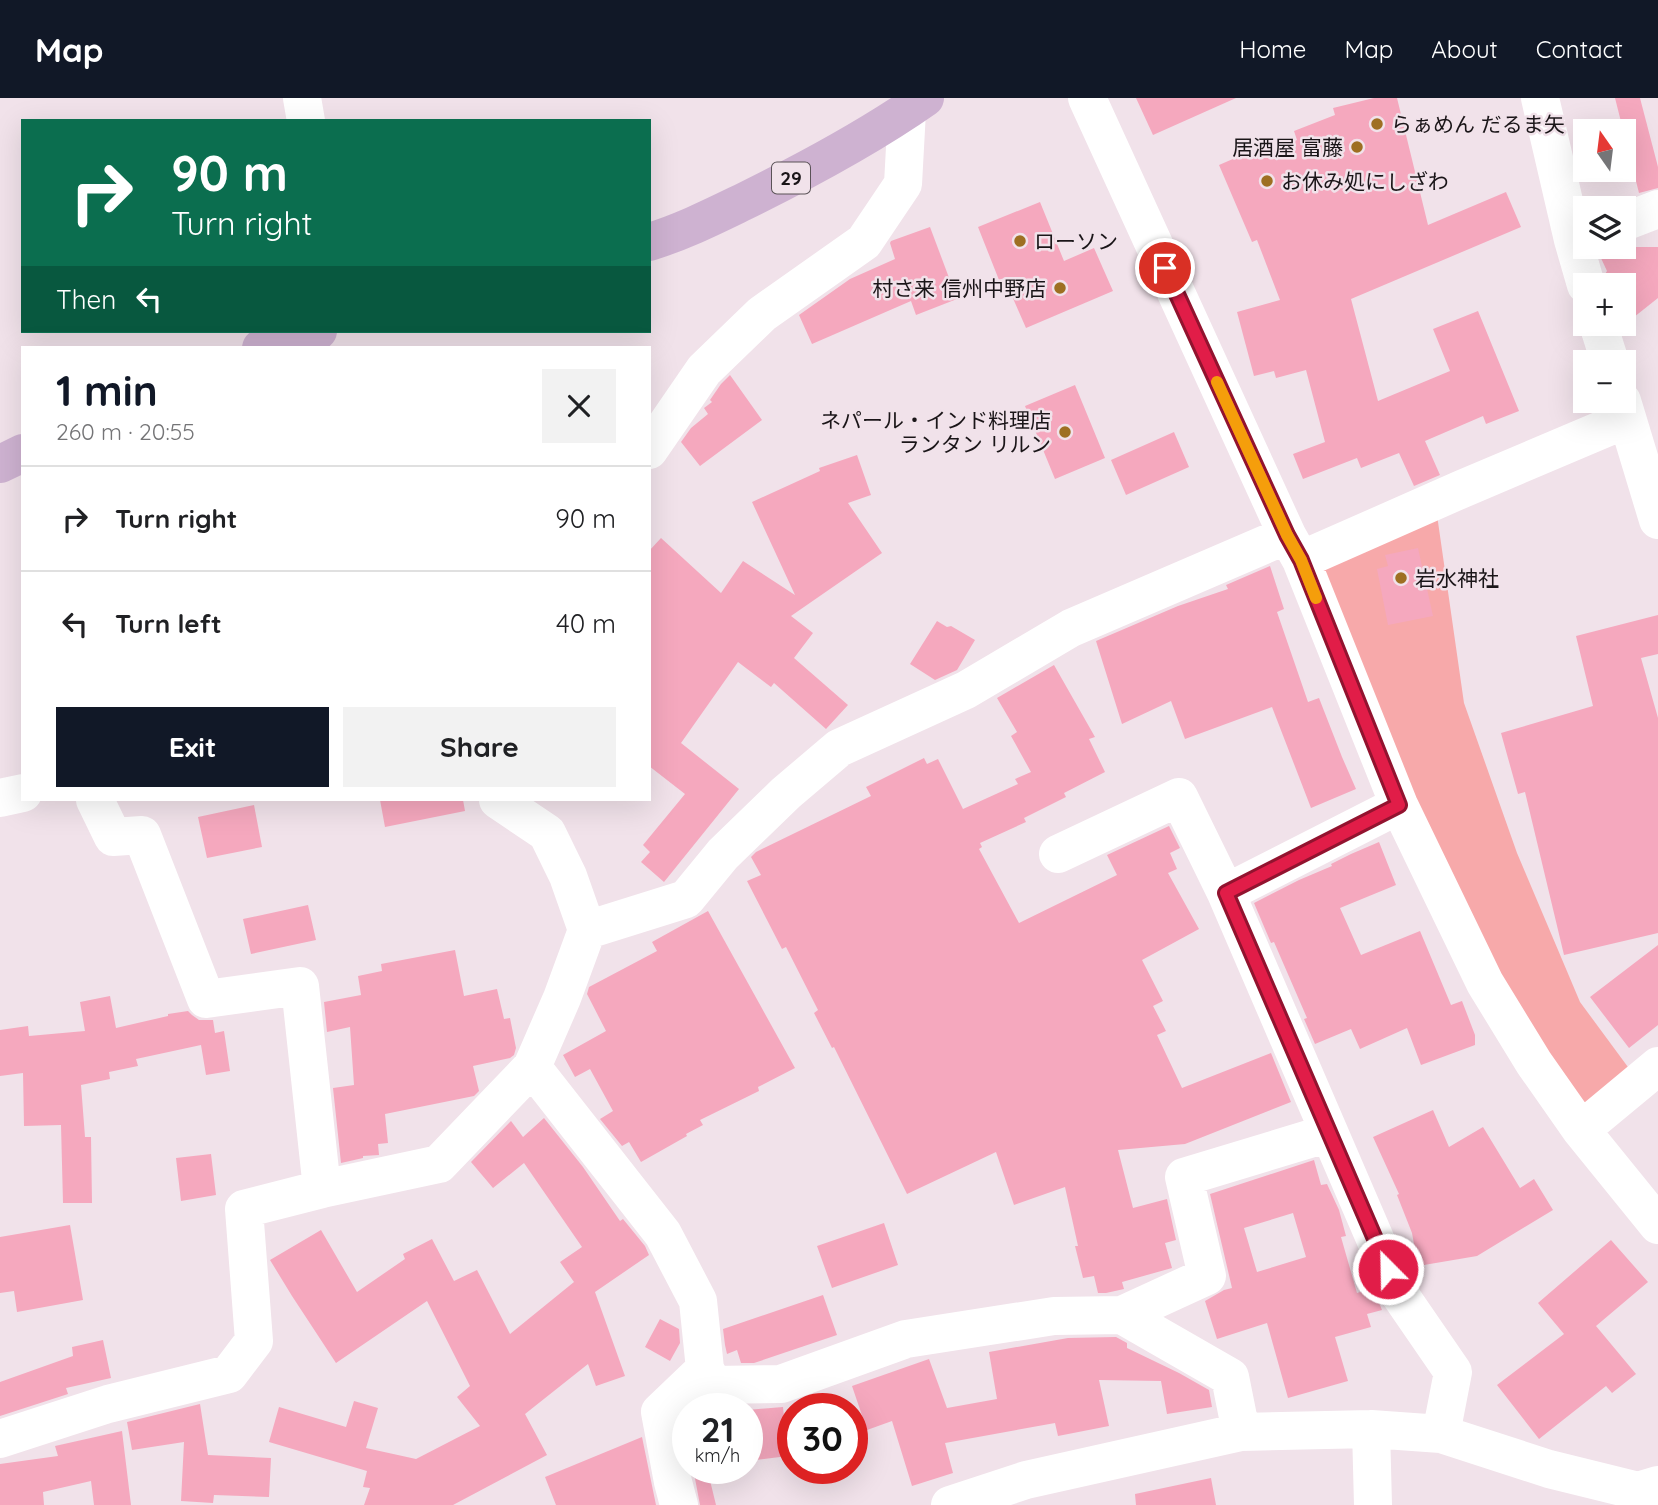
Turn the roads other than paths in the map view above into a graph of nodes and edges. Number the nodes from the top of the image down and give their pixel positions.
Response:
1 (302, 98) edge
2 (1087, 98) edge
3 (1541, 98) edge
4 (916, 104) edge
5 (306, 119) edge
6 (1658, 209) edge
7 (1573, 216) edge
8 (1636, 217) edge
9 (651, 241) edge
10 (311, 336) edge
11 (269, 346) edge
12 (1619, 413) edge
13 (1626, 413) edge
14 (651, 447) edge
15 (21, 454) edge
16 (0, 464) edge
17 (1658, 520) edge
18 (1294, 547) junction
19 (21, 793) edge
20 (0, 798) edge
21 (95, 801) edge
22 (501, 801) edge
23 (1399, 805) junction
24 (551, 816) edge
25 (1058, 854) dead end
26 (1226, 893) junction
27 (587, 930) junction
28 (1658, 1066) edge
29 (532, 1067) junction
30 (1581, 1129) junction
31 (1329, 1133) junction
32 (322, 1189) junction
33 (1658, 1225) edge
34 (1122, 1314) junction
35 (705, 1369) junction
36 (1371, 1429) junction
37 (1241, 1432) junction
38 (1441, 1434) junction
39 (0, 1440) edge
40 (1648, 1494) edge
41 (678, 1505) edge
42 (950, 1505) edge
43 (1373, 1505) edge

1 - 5 street
2 - 18 street
3 - 7 street
4 - 9 main road, 29
4 - 14 street
6 - 8 street
10 - 11 main road
12 - 18 street
13 - 17 street
15 - 16 main road
18 - 23 street
18 - 27 street
19 - 20 street
21 - 32 street
22 - 24 street
23 - 26 street
23 - 30 street
24 - 27 street
25 - 26 street
26 - 31 street
27 - 29 street
28 - 30 street
29 - 32 street
29 - 35 street
30 - 33 street
31 - 34 street
31 - 38 street
32 - 39 street
34 - 35 street
34 - 37 street
35 - 41 street
36 - 37 street
36 - 38 street
36 - 43 street
37 - 42 street
38 - 40 street

